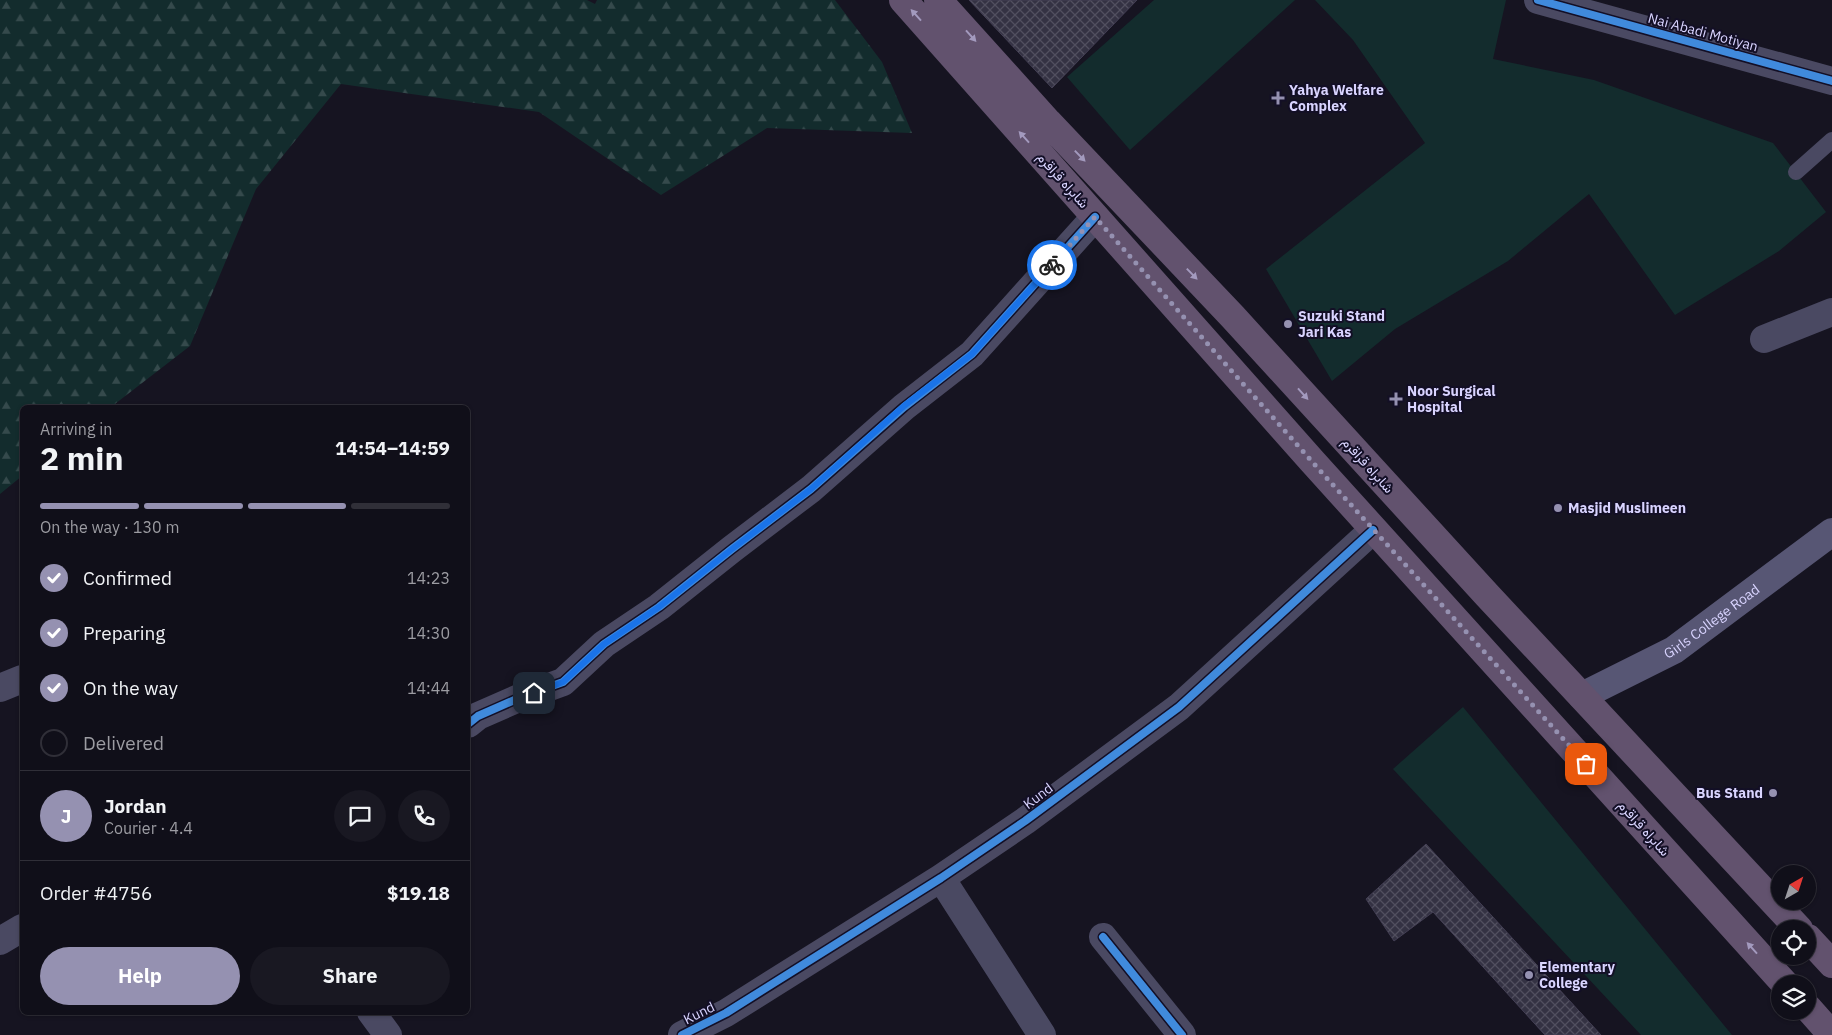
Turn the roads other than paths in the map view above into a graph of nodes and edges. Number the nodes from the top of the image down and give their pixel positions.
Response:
1 (903, 0) edge
2 (938, 0) edge
3 (1538, 0) edge
4 (1832, 81) edge
5 (1832, 140) edge
6 (1796, 172) dead end
7 (1095, 217) junction
8 (1832, 312) edge
9 (1764, 339) dead end
10 (1373, 530) junction
11 (1832, 532) edge
12 (20, 680) edge
13 (0, 688) edge
14 (1582, 696) junction
15 (470, 722) edge
16 (941, 878) junction
17 (1791, 920) edge
18 (20, 929) edge
19 (1103, 937) dead end
20 (0, 941) edge
21 (1816, 947) edge
22 (1832, 964) edge
23 (1777, 975) edge
24 (373, 1015) edge
25 (1816, 1017) edge
26 (388, 1035) edge
27 (682, 1035) edge
28 (1042, 1035) edge
29 (1182, 1035) edge
30 (1832, 1035) edge

7 -> 1 highway, شاہراہ قراقرم
2 -> 14 highway, شاہراہ قراقرم
3 - 4 street, Nai Abadi Motiyan
5 - 6 lane
7 - 10 highway, شاہراہ قراقرم
7 - 15 street
8 - 9 street
10 - 16 street, Kund
23 -> 10 highway, شاہراہ قراقرم
11 - 14 main road, Girls College Road
12 - 13 street
14 - 17 highway, شاہراہ قراقرم
16 - 27 street, Kund
16 - 28 street
18 - 20 street
19 - 29 street
21 - 22 highway
24 - 26 street
25 - 30 highway

